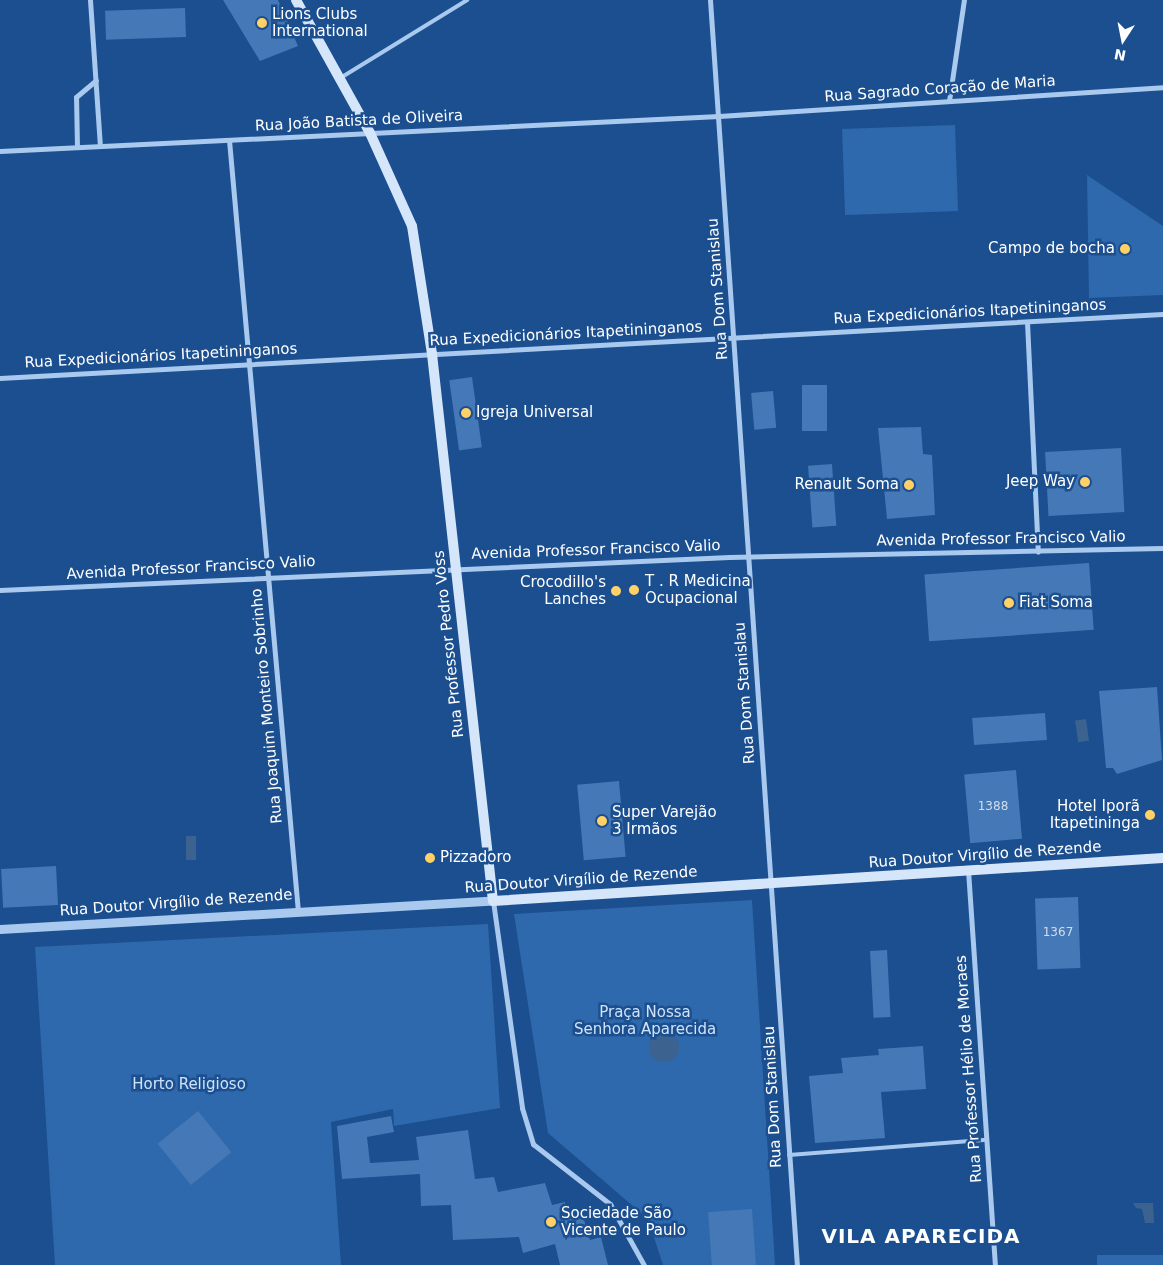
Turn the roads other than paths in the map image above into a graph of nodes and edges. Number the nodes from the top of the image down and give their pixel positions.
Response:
1 (90, 0) edge
2 (296, 0) edge
3 (467, 0) edge
4 (710, 0) edge
5 (964, 0) edge
6 (340, 79) junction
7 (96, 80) junction
8 (1163, 87) edge
9 (949, 101) junction
10 (719, 116) junction
11 (370, 133) junction
12 (229, 140) junction
13 (100, 146) junction
14 (77, 147) junction
15 (0, 151) edge
16 (1163, 314) edge
17 (1027, 322) junction
18 (733, 338) junction
19 (432, 354) junction
20 (249, 364) junction
21 (0, 378) edge
22 (1163, 548) edge
23 (1038, 552) junction
24 (747, 556) junction
25 (456, 568) junction
26 (268, 577) junction
27 (0, 590) edge
28 (1163, 858) edge
29 (968, 870) junction
30 (771, 883) junction
31 (493, 901) junction
32 (298, 910) junction
33 (0, 929) edge
34 (986, 1140) junction
35 (789, 1155) junction
36 (644, 1265) edge
37 (797, 1265) edge
38 (994, 1265) edge

1 - 7 street
2 - 6 main road, Rua Professor Pedro Voss
3 - 6 lane
4 - 10 street, Rua Dom Stanislau
5 - 9 street
6 - 11 main road, Rua Professor Pedro Voss
7 - 13 street
7 - 14 street
8 - 9 street, Rua Sagrado Coração de Maria
9 - 10 street, Rua Sagrado Coração de Maria
10 - 11 street, Rua João Batista de Oliveira
10 - 18 street, Rua Dom Stanislau
11 - 12 street, Rua João Batista de Oliveira
11 - 19 main road, Rua Professor Pedro Voss
12 - 13 street, Rua João Batista de Oliveira
12 - 20 street, Rua Joaquim Monteiro Sobrinho
13 - 14 street, Rua João Batista de Oliveira
14 - 15 street, Rua João Batista de Oliveira
16 - 17 street, Rua Expedicionários Itapetininganos
17 - 18 street, Rua Expedicionários Itapetininganos
17 - 23 street
18 - 19 street, Rua Expedicionários Itapetininganos
18 - 24 street, Rua Dom Stanislau
19 - 20 street, Rua Expedicionários Itapetininganos
19 - 25 main road, Rua Professor Pedro Voss
20 - 21 street, Rua Expedicionários Itapetininganos
20 - 26 street, Rua Joaquim Monteiro Sobrinho
22 - 23 street, Avenida Professor Francisco Valio
23 - 24 street, Avenida Professor Francisco Valio
24 - 25 street, Avenida Professor Francisco Valio
24 - 30 street, Rua Dom Stanislau
25 - 26 street, Avenida Professor Francisco Valio
25 - 31 main road, Rua Professor Pedro Voss
26 - 27 street, Avenida Professor Francisco Valio
26 - 32 street, Rua Joaquim Monteiro Sobrinho
28 - 29 main road, Rua Doutor Virgílio de Rezende
29 - 30 main road, Rua Doutor Virgílio de Rezende
29 - 34 street, Rua Professor Hélio de Moraes
30 - 31 main road, Rua Doutor Virgílio de Rezende
30 - 35 street, Rua Dom Stanislau
31 - 32 street, Rua Doutor Virgílio de Rezende
31 - 36 street, Rua Professor Pedro Voss
32 - 33 street, Rua Doutor Virgílio de Rezende
34 - 35 lane
34 - 38 street, Rua Professor Hélio de Moraes
35 - 37 street, Rua Dom Stanislau

